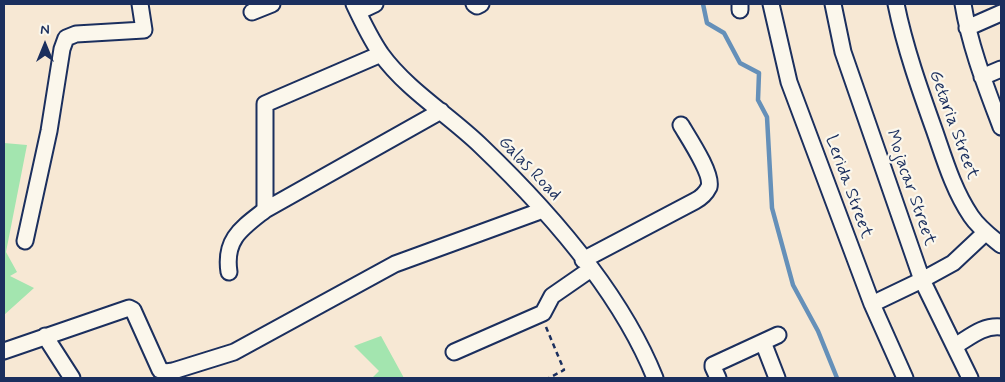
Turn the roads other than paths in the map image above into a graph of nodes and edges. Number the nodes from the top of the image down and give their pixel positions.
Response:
1 (140, 4) edge
2 (272, 4) edge
3 (374, 4) edge
4 (474, 4) edge
5 (481, 4) edge
6 (771, 4) edge
7 (833, 4) edge
8 (896, 4) edge
9 (963, 4) edge
10 (356, 8) edge
11 (252, 12) dead end
12 (1001, 13) edge
13 (967, 28) junction
14 (381, 54) junction
15 (1001, 69) edge
16 (982, 77) junction
17 (441, 111) junction
18 (681, 125) dead end
19 (1001, 127) edge
20 (266, 210) junction
21 (543, 210) junction
22 (985, 233) junction
23 (25, 241) dead end
24 (1001, 245) edge
25 (587, 264) junction
26 (229, 272) dead end
27 (922, 280) junction
28 (872, 304) junction
29 (1001, 327) edge
30 (778, 335) dead end
31 (44, 336) junction
32 (763, 342) junction
33 (955, 346) junction
34 (4, 351) edge
35 (454, 352) dead end
36 (72, 378) edge
37 (655, 378) edge
38 (718, 378) edge
39 (777, 378) edge
40 (905, 378) edge
41 (970, 378) edge

1 - 23 street
2 - 11 street
3 - 10 street
4 - 5 street
6 - 28 street, Lerida Street
7 - 27 street, Mojacar Street
8 - 22 street, Getaria Street
9 - 13 street
10 - 14 street, Galas Road
12 - 13 street
13 - 16 street
14 - 17 street, Galas Road
14 - 20 street
15 - 16 street
16 - 19 street
17 - 20 street
17 - 21 street, Galas Road
18 - 25 street
20 - 26 street
21 - 25 street, Galas Road
21 - 31 street
22 - 24 street, Getaria Street
22 - 27 street
25 - 35 street
25 - 37 street, Galas Road
27 - 28 street
27 - 33 street, Mojacar Street
28 - 40 street, Lerida Street
29 - 33 street
30 - 32 street
31 - 34 street
31 - 36 street
32 - 38 street
32 - 39 street
33 - 41 street, Mojacar Street

